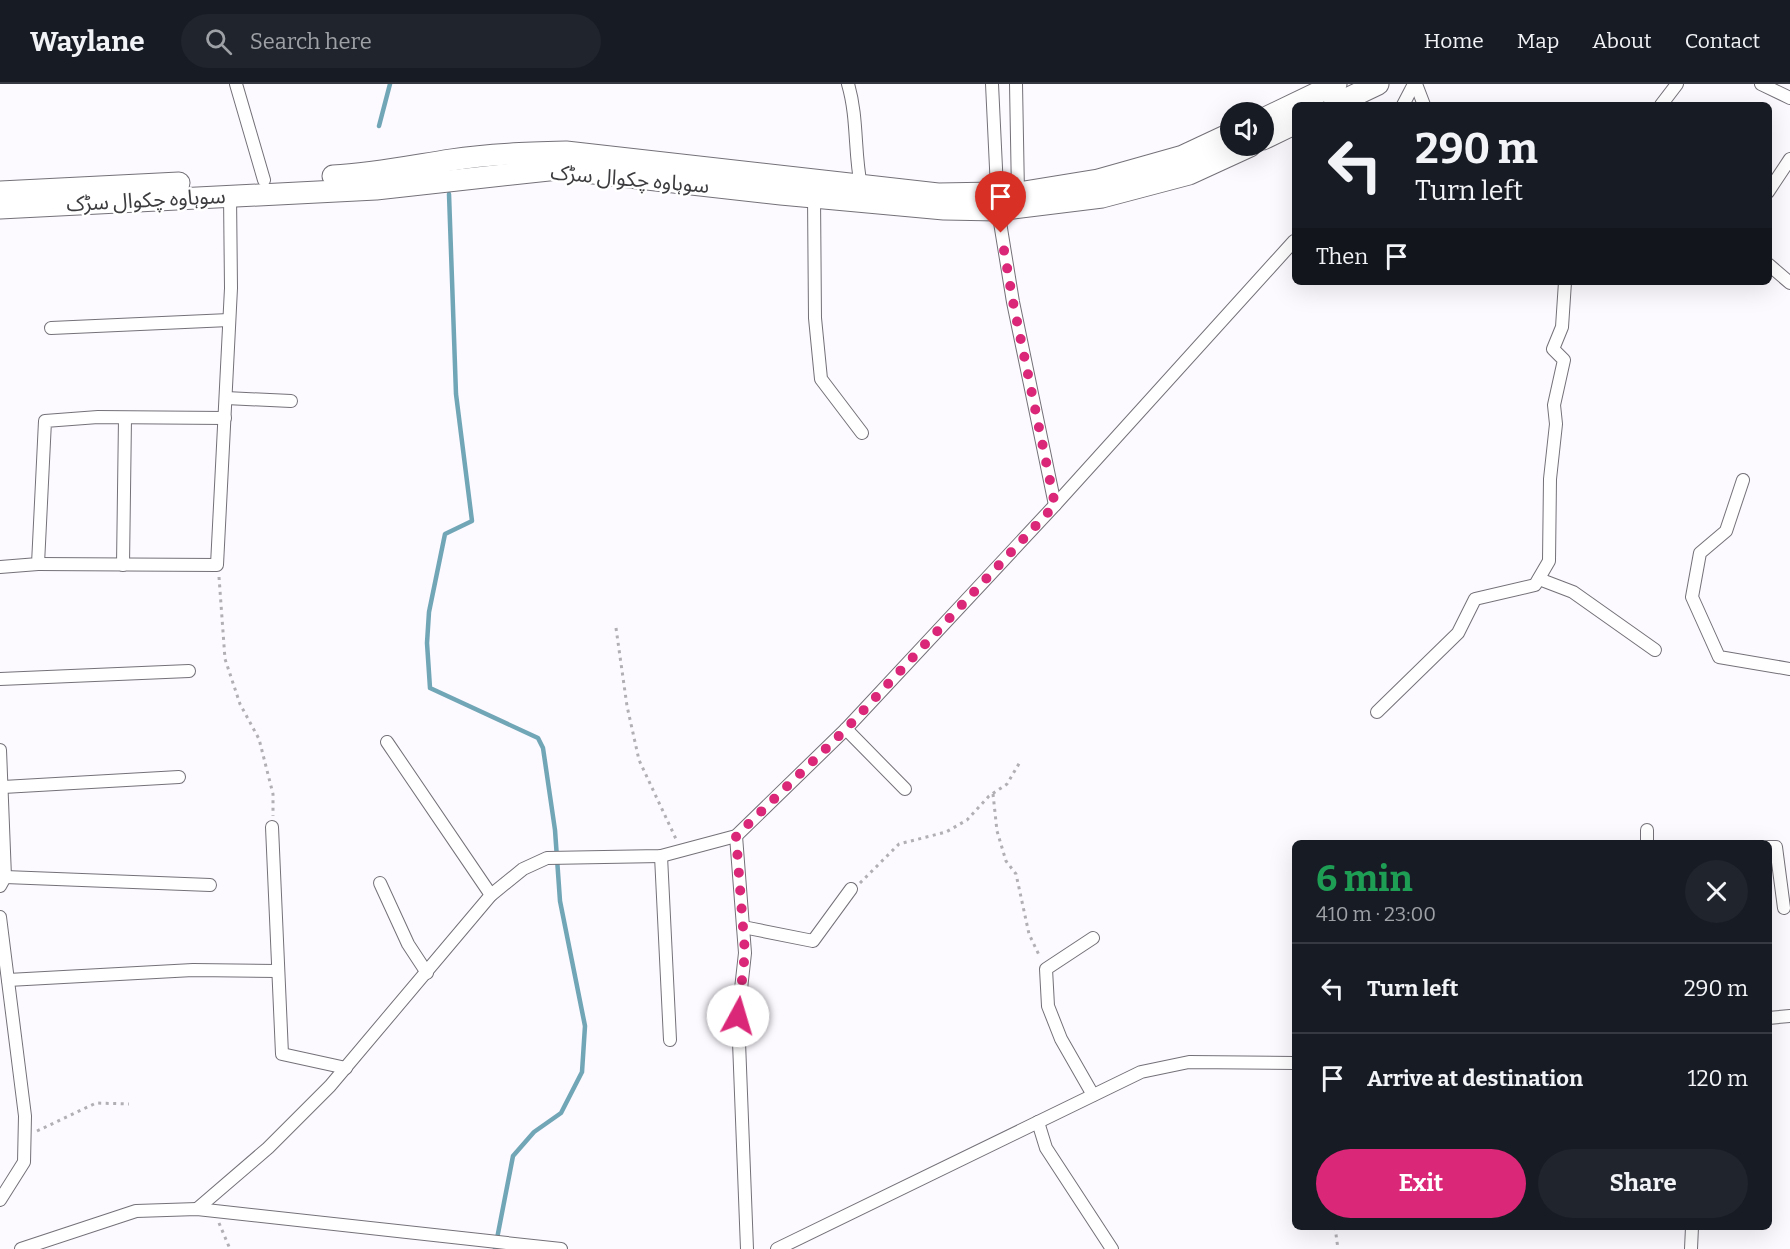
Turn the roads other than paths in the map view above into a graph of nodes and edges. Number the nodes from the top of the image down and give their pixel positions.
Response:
1 (236, 84) edge
2 (848, 84) edge
3 (992, 84) edge
4 (1016, 84) edge
5 (1336, 84) edge
6 (1378, 84) edge
7 (1415, 84) edge
8 (1677, 84) edge
9 (1761, 84) edge
10 (1790, 98) edge
11 (1298, 102) edge
12 (1340, 102) edge
13 (1405, 102) edge
14 (1423, 102) edge
15 (1663, 102) edge
16 (1292, 105) edge
17 (1274, 114) edge
18 (1292, 125) edge
19 (1274, 134) edge
20 (1220, 139) edge
21 (1228, 156) edge
22 (1790, 159) edge
23 (264, 180) junction
24 (861, 186) junction
25 (1772, 186) edge
26 (0, 192) edge
27 (1018, 193) junction
28 (230, 195) junction
29 (814, 197) junction
30 (997, 202) junction
31 (0, 208) edge
32 (1292, 243) edge
33 (1772, 267) edge
34 (1790, 283) edge
35 (1564, 285) edge
36 (229, 320) junction
37 (51, 328) dead end
38 (226, 398) junction
39 (291, 401) dead end
40 (125, 418) junction
41 (225, 418) junction
42 (862, 433) dead end
43 (1743, 480) dead end
44 (1055, 505) junction
45 (38, 564) junction
46 (123, 565) junction
47 (0, 567) edge
48 (1539, 579) junction
49 (1654, 650) dead end
50 (1790, 669) edge
51 (189, 671) dead end
52 (0, 679) edge
53 (1377, 712) dead end
54 (846, 729) junction
55 (387, 742) dead end
56 (0, 750) edge
57 (179, 777) dead end
58 (3, 787) junction
59 (905, 789) dead end
60 (272, 827) road end
61 (736, 836) junction
62 (1772, 847) edge
63 (661, 856) junction
64 (3, 882) edge
65 (380, 883) dead end
66 (210, 885) dead end
67 (851, 889) road end
68 (491, 895) junction
69 (1784, 908) dead end
70 (0, 916) edge
71 (742, 927) junction
72 (1093, 938) dead end
73 (277, 971) junction
74 (427, 973) junction
75 (8, 980) junction
76 (1790, 1016) edge
77 (1772, 1018) edge
78 (670, 1040) dead end
79 (1292, 1063) edge
80 (346, 1068) junction
81 (1093, 1095) junction
82 (1038, 1122) junction
83 (0, 1200) edge
84 (197, 1209) junction
85 (1692, 1230) edge
86 (21, 1249) edge
87 (561, 1249) edge
88 (747, 1249) edge
89 (777, 1249) edge
90 (1112, 1249) edge
91 (1691, 1249) edge

1 - 23 street
2 - 24 street
3 - 30 street
4 - 27 street
5 - 11 highway
6 - 12 highway
7 - 13 street
7 - 14 street
8 - 15 street
9 - 10 street
16 - 17 highway
18 - 19 highway
20 - 27 highway
21 - 30 highway, سوہاوہ چکوال سڑک
22 - 25 street
23 - 24 highway
23 - 26 highway
24 - 30 highway
27 - 30 highway
28 - 29 highway, سوہاوہ چکوال سڑک
28 - 31 highway, سوہاوہ چکوال سڑک
28 - 36 street
29 - 30 highway, سوہاوہ چکوال سڑک
29 - 42 street
30 - 44 street
32 - 44 street
33 - 34 street
35 - 48 street
36 - 37 street
36 - 38 street
38 - 39 street
38 - 41 street
40 - 41 street
40 - 45 street
40 - 46 street
41 - 46 street
43 - 50 street
44 - 54 street
45 - 46 street
45 - 47 street
48 - 49 street
48 - 53 street
51 - 52 street
54 - 59 street
54 - 61 street
55 - 68 street
56 - 58 street
57 - 58 street
58 - 64 street
60 - 73 street
61 - 63 street
61 - 71 street
62 - 69 street
63 - 68 street
63 - 78 street
64 - 66 street
65 - 74 street
67 - 71 street
68 - 74 street
70 - 75 street
71 - 88 street
72 - 81 street
73 - 75 street
73 - 80 street
74 - 80 street
75 - 83 street
76 - 77 street
79 - 81 street
80 - 84 street
81 - 82 street
82 - 89 street
82 - 90 street
84 - 86 street
84 - 87 street
85 - 91 street

